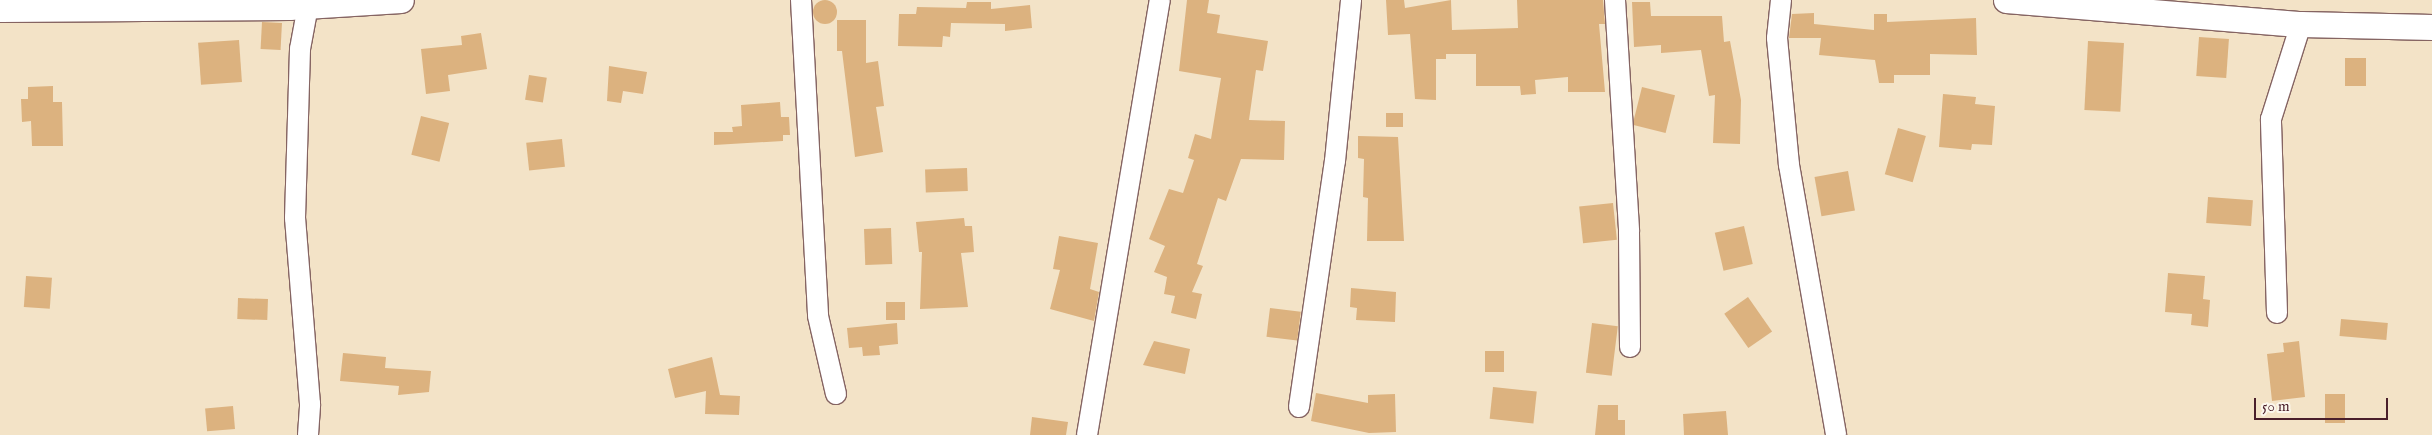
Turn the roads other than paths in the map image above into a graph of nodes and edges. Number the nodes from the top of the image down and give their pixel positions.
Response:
1 (401, 0) edge
2 (801, 0) edge
3 (1160, 0) edge
4 (1351, 0) edge
5 (1615, 0) edge
6 (1781, 0) edge
7 (2006, 0) edge
8 (308, 6) junction
9 (0, 9) edge
10 (2301, 24) junction
11 (2432, 27) edge
12 (2277, 313) dead end
13 (1630, 347) dead end
14 (836, 394) dead end
15 (1299, 408) dead end
16 (308, 435) edge
17 (1087, 435) edge
18 (1836, 435) edge

1 - 8 main road
2 - 14 street
3 - 17 street
4 - 15 street
5 - 13 street
6 - 18 street
7 - 10 main road
8 - 9 main road
8 - 16 street
10 - 11 main road
10 - 12 street

